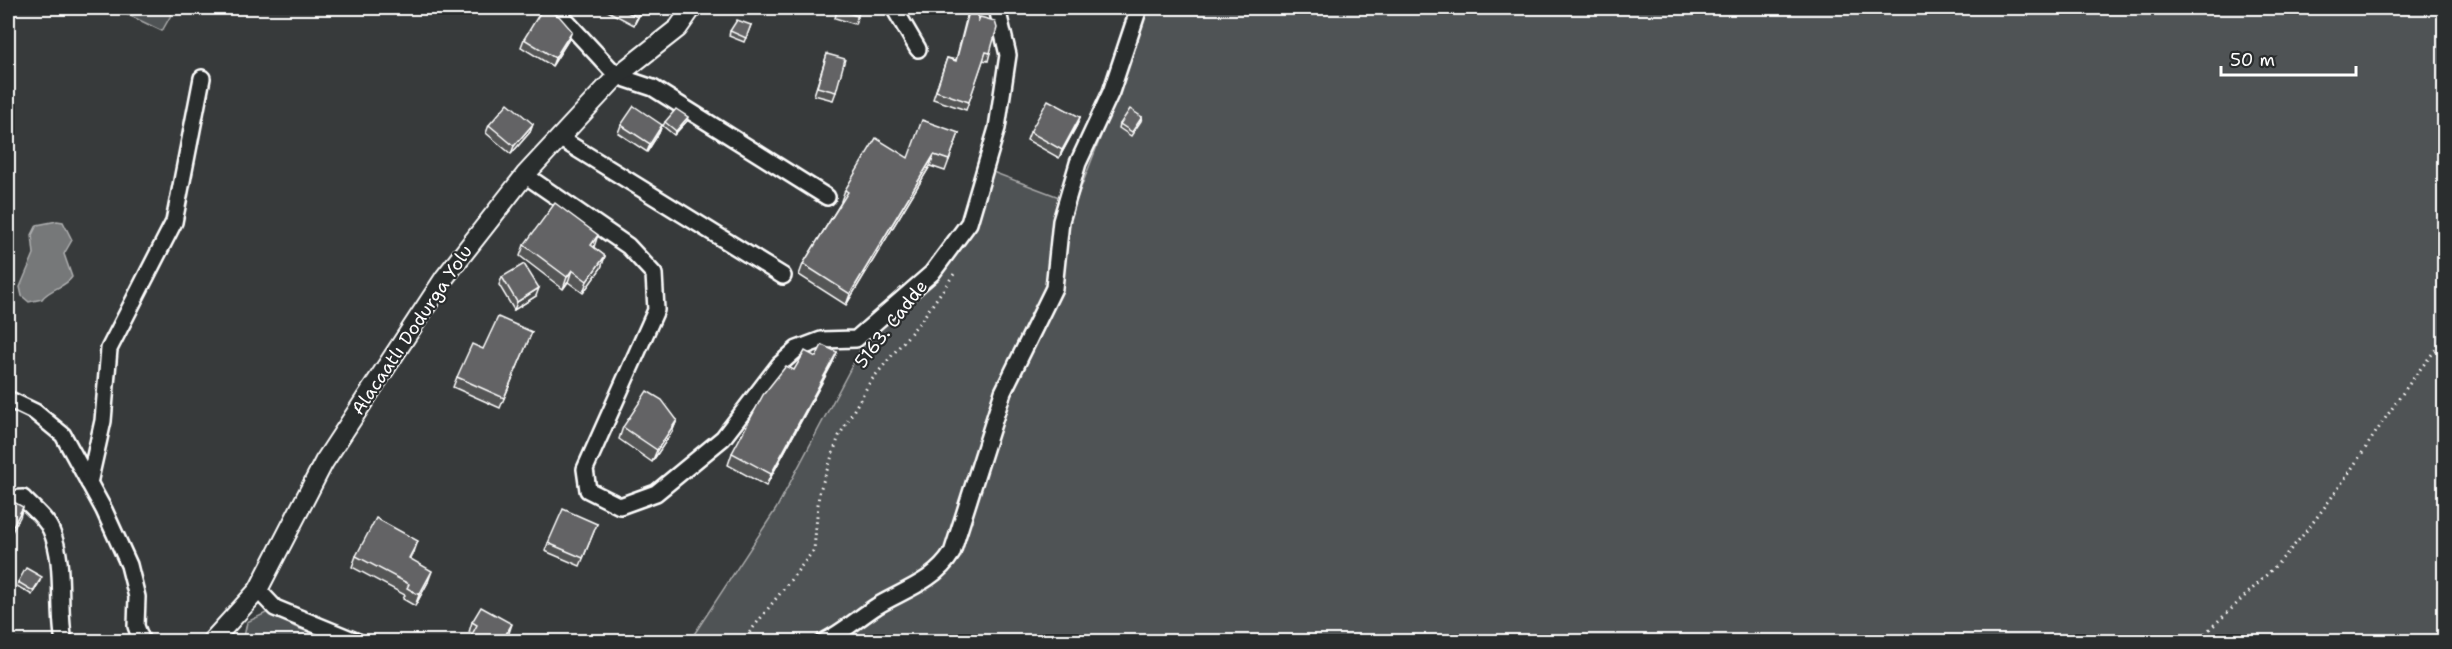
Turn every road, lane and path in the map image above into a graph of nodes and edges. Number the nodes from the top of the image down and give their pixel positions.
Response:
1 (554, 8) edge
2 (692, 8) edge
3 (894, 8) edge
4 (997, 8) edge
5 (1140, 8) edge
6 (918, 49) dead end
7 (617, 76) junction
8 (202, 78) dead end
9 (561, 139) junction
10 (525, 175) junction
11 (827, 197) dead end
12 (956, 269) dead end
13 (783, 276) dead end
14 (2445, 340) edge
15 (8, 399) edge
16 (89, 483) junction
17 (8, 499) edge
18 (258, 590) junction
19 (218, 638) edge
20 (64, 642) edge
21 (142, 642) edge
22 (358, 642) edge
23 (742, 642) edge
24 (823, 642) edge
25 (2196, 642) edge

1 - 7 street
2 - 7 street, Alacaatlı Dodurga Yolu
3 - 6 street
4 - 10 street
5 - 24 street
7 - 9 street, Alacaatlı Dodurga Yolu
7 - 11 street
8 - 16 street
9 - 10 street, Alacaatlı Dodurga Yolu
9 - 13 street
10 - 18 street, Alacaatlı Dodurga Yolu
12 - 23 path, 5163. Cadde
14 - 25 path
15 - 16 street
16 - 21 street
17 - 20 street
18 - 19 street, Alacaatlı Dodurga Yolu
18 - 22 street

